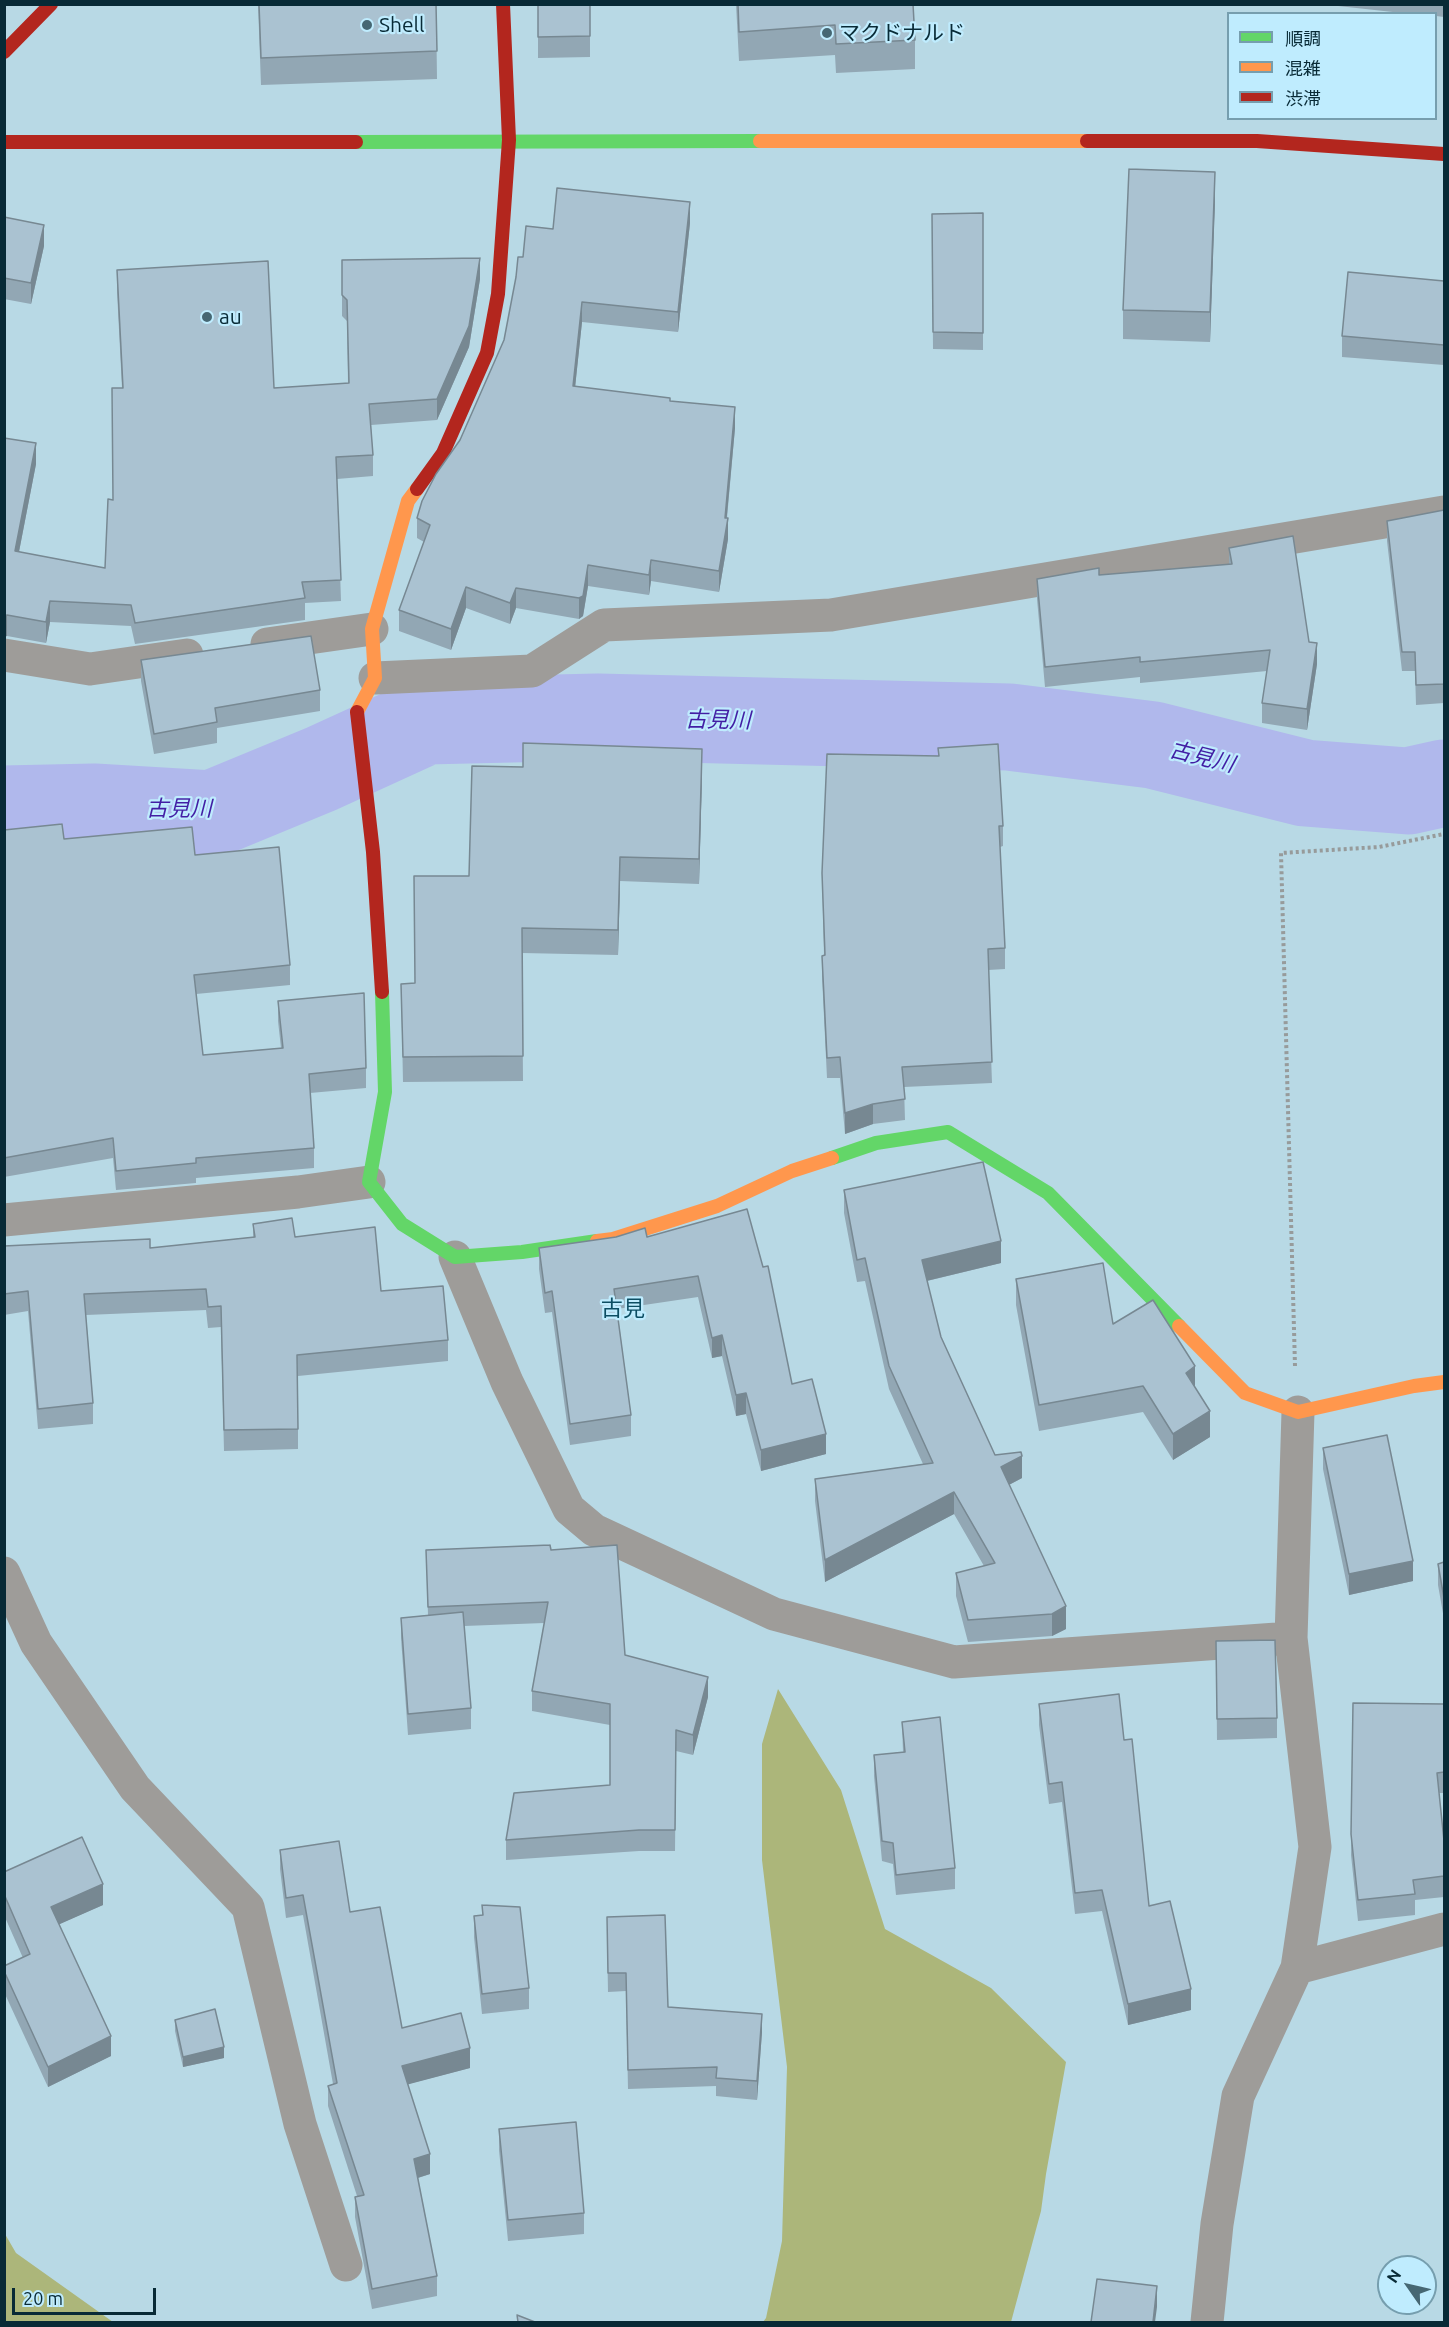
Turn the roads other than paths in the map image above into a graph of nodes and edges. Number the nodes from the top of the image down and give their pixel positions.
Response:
1 (51, 4) edge
2 (503, 4) edge
3 (4, 52) edge
4 (509, 140) junction
5 (4, 141) edge
6 (1444, 154) edge
7 (1444, 512) edge
8 (372, 629) junction
9 (4, 655) edge
10 (375, 678) junction
11 (369, 1182) junction
12 (4, 1220) edge
13 (455, 1257) junction
14 (1444, 1382) edge
15 (1298, 1412) junction
16 (4, 1573) edge
17 (1291, 1638) junction
18 (1444, 1929) edge
19 (1297, 1968) junction
20 (346, 2265) dead end
21 (1207, 2322) edge

1 - 3 street
2 - 4 street
4 - 5 street
4 - 6 street
4 - 8 street
7 - 10 street
8 - 9 street
8 - 10 street
10 - 11 street
11 - 12 street
11 - 13 street
13 - 15 street
13 - 17 street
14 - 15 street
15 - 17 street
16 - 20 street
17 - 19 street
18 - 19 street
19 - 21 street

